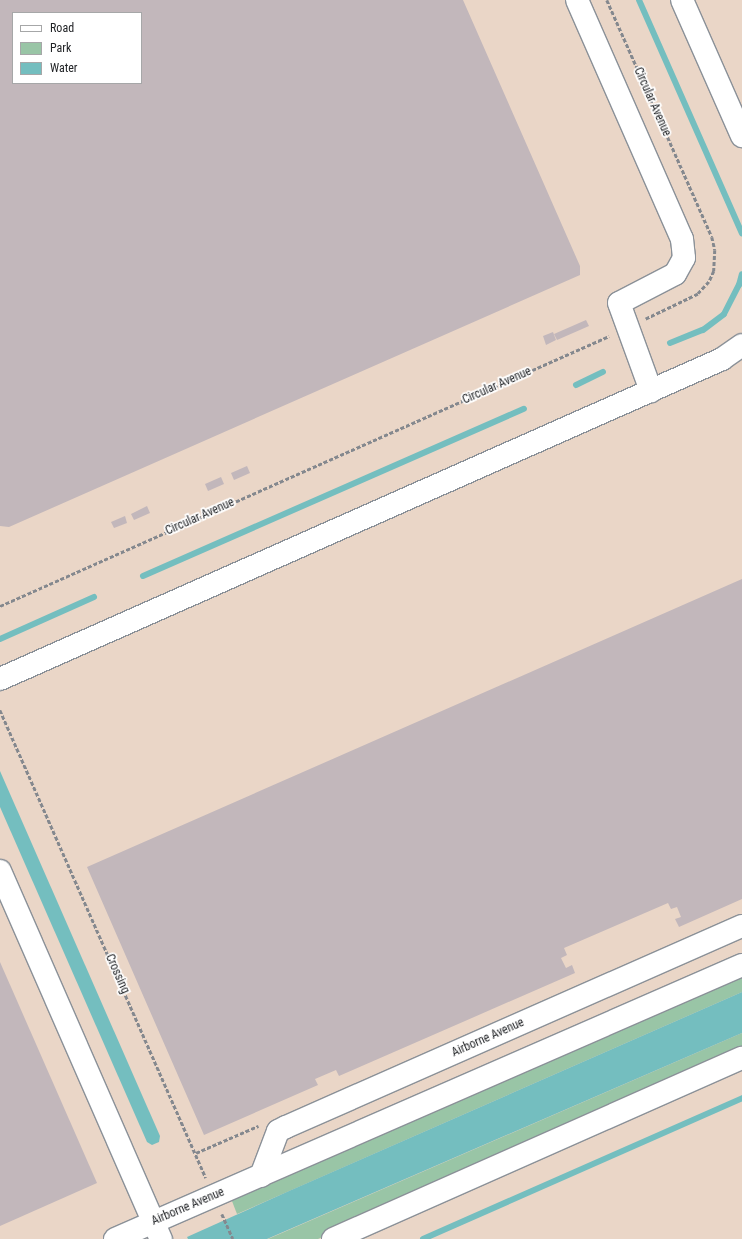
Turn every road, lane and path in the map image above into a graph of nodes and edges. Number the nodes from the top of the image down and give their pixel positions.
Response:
1 (577, 0) edge
2 (607, 0) edge
3 (682, 0) edge
4 (742, 136) edge
5 (628, 327) junction
6 (742, 345) edge
7 (651, 391) junction
8 (0, 606) edge
9 (0, 679) edge
10 (0, 710) edge
11 (0, 871) edge
12 (742, 926) edge
13 (742, 965) edge
14 (742, 1058) edge
15 (261, 1176) junction
16 (216, 1200) junction
17 (158, 1230) edge
18 (115, 1239) edge
19 (233, 1239) edge
20 (333, 1239) edge

1 - 5 street
2 - 5 path, Circular Avenue
3 - 4 street
5 - 7 street
5 - 8 path, Circular Avenue
6 - 7 street
7 - 9 street
10 - 16 path, Crossing
11 - 17 street
12 - 15 street, Airborne Avenue
13 - 15 street, Airborne Avenue
14 - 20 street
15 - 16 street, Airborne Avenue
16 - 17 street, Airborne Avenue
16 - 19 path, Crossing
17 - 18 street, Airborne Avenue

